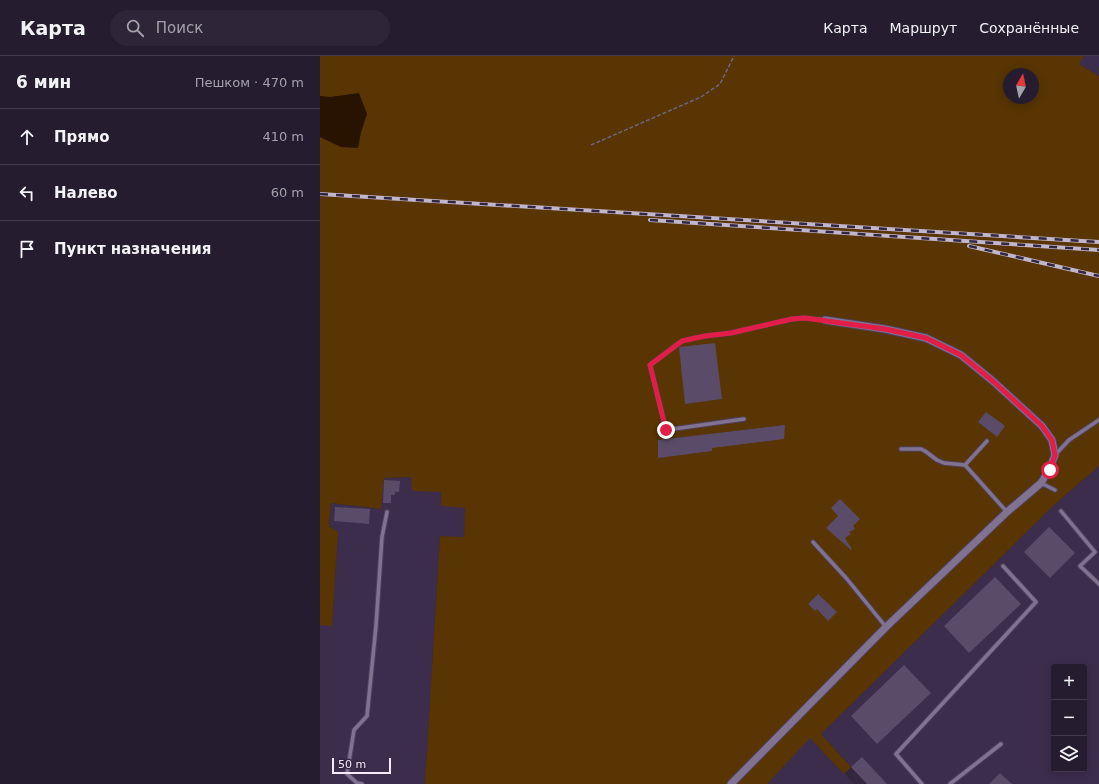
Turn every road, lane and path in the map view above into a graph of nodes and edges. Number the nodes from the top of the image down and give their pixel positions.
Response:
1 (734, 56) edge
2 (591, 145) dead end
3 (825, 320) joint
4 (744, 419) dead end
5 (1099, 420) edge
6 (987, 441) dead end
7 (901, 449) dead end
8 (1055, 455) junction
9 (965, 465) junction
10 (1041, 483) junction
11 (1055, 490) dead end
12 (1061, 511) dead end
13 (387, 512) dead end
14 (1007, 512) junction
15 (813, 542) dead end
16 (1003, 566) dead end
17 (1099, 584) edge
18 (886, 628) junction
19 (1001, 744) dead end
20 (362, 784) edge
21 (731, 784) edge
22 (922, 784) edge
23 (950, 784) edge

1 - 2 path
3 - 4 lane
3 - 8 street
5 - 8 lane
6 - 9 lane
7 - 9 lane
8 - 10 street
9 - 14 lane
10 - 11 lane
10 - 14 street
12 - 17 lane
13 - 20 lane
14 - 18 street
15 - 18 lane
16 - 22 lane
18 - 21 street
19 - 23 lane

